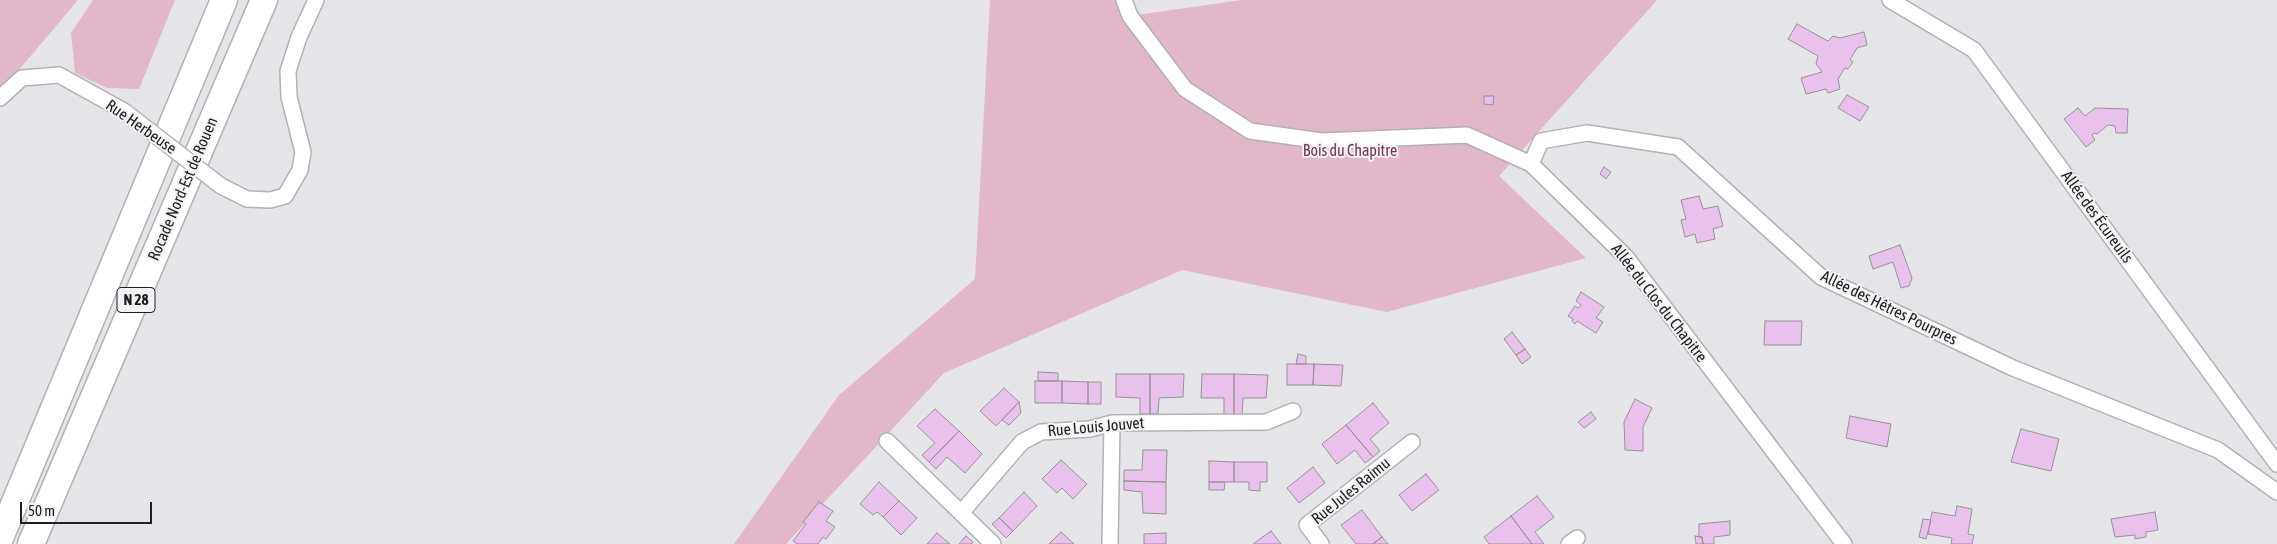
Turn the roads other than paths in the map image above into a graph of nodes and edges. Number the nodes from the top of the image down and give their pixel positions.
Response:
1 (224, 0) edge
2 (264, 0) edge
3 (316, 0) edge
4 (1124, 0) edge
5 (1890, 0) edge
6 (0, 98) edge
7 (1531, 164) junction
8 (1293, 410) dead end
9 (1112, 423) junction
10 (887, 441) dead end
11 (1412, 442) dead end
12 (2277, 464) edge
13 (2277, 492) edge
14 (961, 513) junction
15 (0, 538) edge
16 (31, 544) edge
17 (993, 544) edge
18 (1110, 544) edge
19 (1321, 544) edge
20 (1844, 544) edge

1 - 15 highway, N 28
2 - 16 highway, Rocade Nord-Est de Rouen / N 28
3 - 6 street, Rue Herbeuse, bridge
4 - 7 street, Allée du Clos du Chapitre
5 - 12 street, Allée des Écureuils
7 - 13 street, Allée des Hêtres Pourpres
7 - 20 street, Allée du Clos du Chapitre
8 - 9 street, Rue Louis Jouvet
9 - 14 street, Rue Louis Jouvet
9 - 18 street
10 - 14 street
11 - 19 street, Rue Jules Raimu
14 - 17 street

